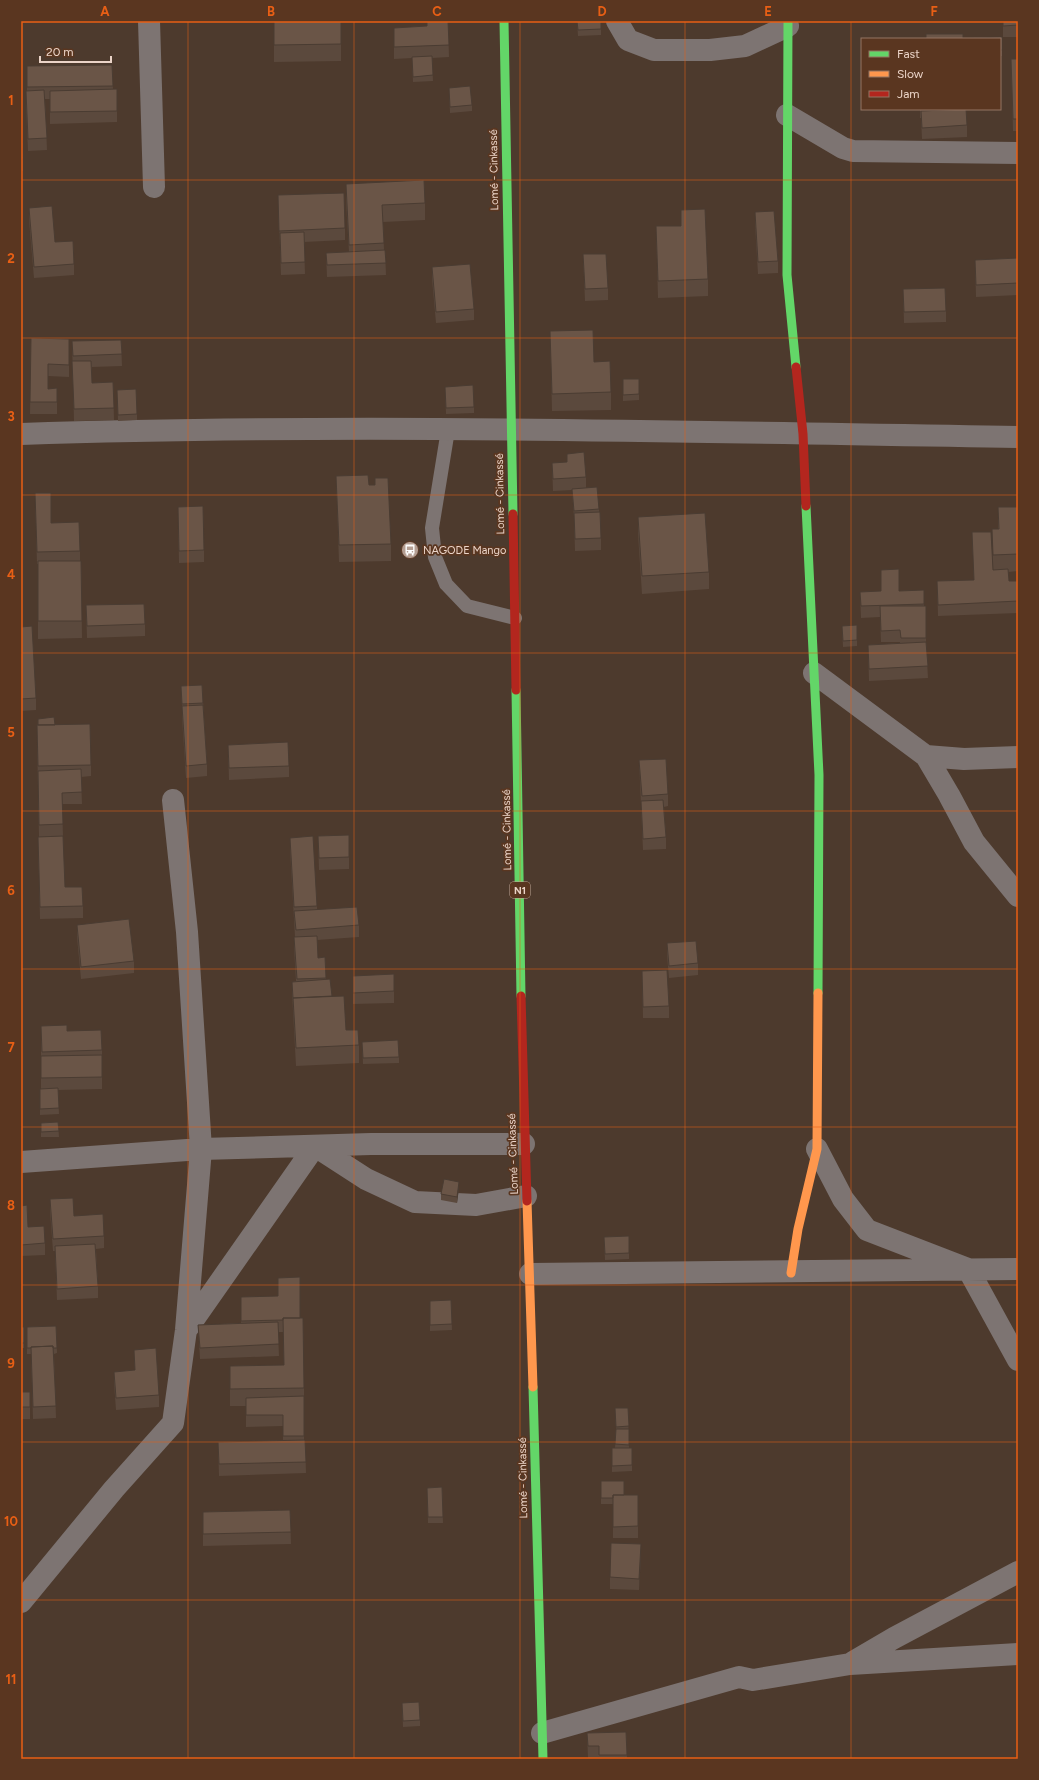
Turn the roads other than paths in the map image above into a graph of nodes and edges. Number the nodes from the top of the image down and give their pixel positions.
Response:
1 (149, 21) edge
2 (504, 21) edge
3 (617, 21) edge
4 (788, 23) edge
5 (787, 115) junction
6 (1018, 153) edge
7 (154, 187) dead end
8 (448, 430) junction
9 (510, 430) junction
10 (21, 434) edge
11 (803, 434) junction
12 (1018, 437) edge
13 (515, 618) junction
14 (814, 673) junction
15 (926, 756) junction
16 (1018, 758) edge
17 (173, 800) dead end
18 (1018, 896) edge
19 (524, 1144) junction
20 (315, 1146) junction
21 (201, 1149) junction
22 (817, 1149) junction
23 (21, 1162) edge
24 (526, 1196) junction
25 (968, 1269) junction
26 (1018, 1269) edge
27 (791, 1273) junction
28 (530, 1274) junction
29 (186, 1330) junction
30 (1018, 1360) edge
31 (1018, 1572) edge
32 (21, 1602) edge
33 (1018, 1654) edge
34 (850, 1664) junction
35 (542, 1733) junction
36 (543, 1759) edge

1 - 7 street
2 - 9 main road, Lomé - Cinkassé / N1
3 - 4 street
4 - 5 main road
5 - 6 street
5 - 11 main road
8 - 9 street
8 - 10 street
8 - 13 lane
9 - 11 street
9 - 13 main road, Lomé - Cinkassé / N1
11 - 12 street
11 - 14 main road
13 - 19 main road, Lomé - Cinkassé / N1
14 - 15 street
14 - 22 main road
15 - 16 street
15 - 18 street
17 - 21 street
19 - 20 street
19 - 24 main road, Lomé - Cinkassé / N1
20 - 21 street
20 - 24 street
20 - 29 street
21 - 23 street
21 - 29 street
22 - 25 street
22 - 27 main road
24 - 28 main road, Lomé - Cinkassé / N1
25 - 26 street
25 - 27 street
25 - 30 street
27 - 28 street
28 - 35 main road, Lomé - Cinkassé / N1
29 - 32 street
31 - 34 street
33 - 34 street
34 - 35 street
35 - 36 main road, Lomé - Cinkassé / N1

